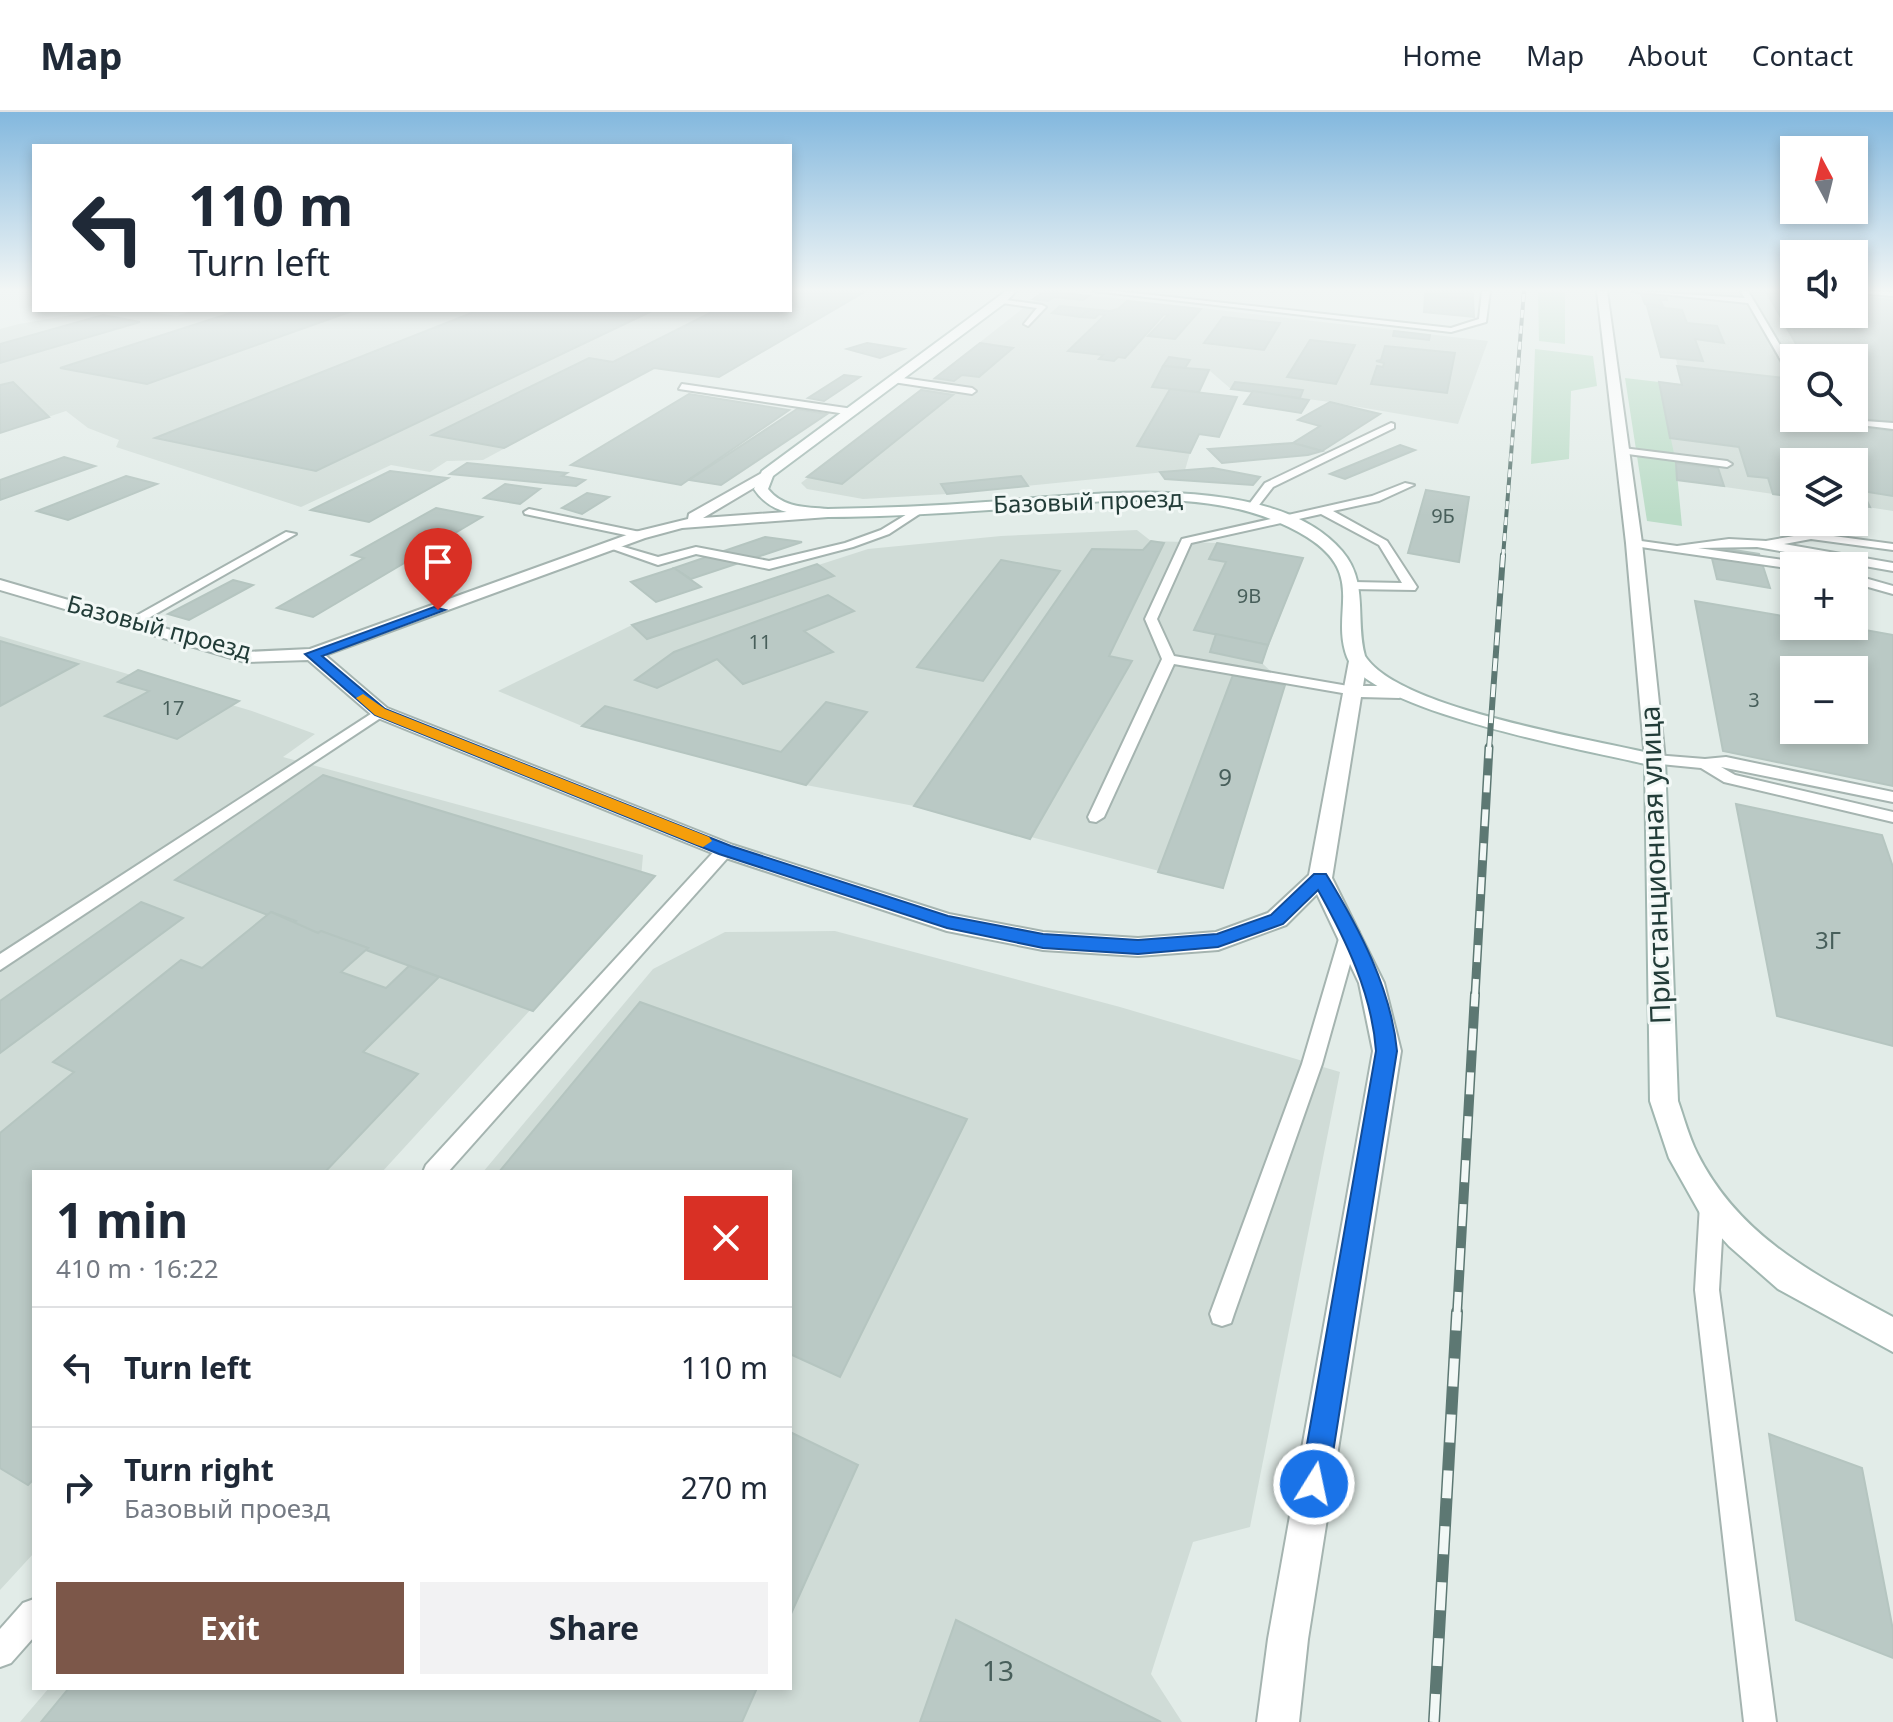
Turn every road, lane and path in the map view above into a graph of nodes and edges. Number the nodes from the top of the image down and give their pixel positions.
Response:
1 (915, 366) edge
2 (1612, 366) edge
3 (896, 380) junction
4 (682, 387) dead end
5 (972, 391) dead end
6 (853, 412) junction
7 (1868, 423) edge
8 (1391, 426) dead end
9 (1893, 426) edge
10 (1623, 451) junction
11 (1727, 464) dead end
12 (767, 474) junction
13 (1409, 485) dead end
14 (1252, 507) junction
15 (1323, 510) junction
16 (917, 511) junction
17 (529, 512) dead end
18 (828, 513) junction
19 (1286, 520) junction
20 (681, 524) junction
21 (290, 534) dead end
22 (640, 535) junction
23 (1634, 543) junction
24 (1753, 544) junction
25 (610, 546) junction
26 (1893, 547) edge
27 (1677, 549) junction
28 (1780, 563) edge
29 (1893, 567) edge
30 (1868, 583) edge
31 (0, 585) edge
32 (1353, 586) junction
33 (1893, 590) edge
34 (133, 621) junction
35 (312, 654) junction
36 (1169, 659) junction
37 (1358, 661) junction
38 (1354, 691) junction
39 (1399, 692) junction
40 (380, 712) junction
41 (1655, 760) junction
42 (1705, 764) junction
43 (1893, 797) edge
44 (1096, 817) dead end
45 (1893, 817) edge
46 (725, 850) junction
47 (1320, 878) junction
48 (1350, 932) junction
49 (0, 963) edge
50 (436, 1170) edge
51 (1712, 1205) junction
52 (1222, 1314) dead end
53 (1893, 1335) edge
54 (32, 1616) edge
55 (0, 1652) edge
56 (1278, 1722) edge
57 (1760, 1722) edge

1 - 3 street, Базовый проезд
2 - 10 street, Пристанционная улица
3 - 5 lane
3 - 6 street, Базовый проезд
4 - 6 lane
6 - 12 street, Базовый проезд
7 - 9 lane
8 - 14 lane
10 - 11 lane
10 - 23 street, Пристанционная улица
12 - 18 street, Базовый проезд
12 - 20 street, Базовый проезд
13 - 15 lane
14 - 16 street, Базовый проезд
14 - 19 street, Базовый проезд
15 - 19 lane
15 - 32 lane
16 - 18 street, Базовый проезд
16 - 25 lane
17 - 22 lane
18 - 20 street, Базовый проезд
19 - 32 street, Базовый проезд
19 - 36 lane
20 - 22 street, Базовый проезд
21 - 34 lane
22 - 25 street, Базовый проезд
23 - 27 lane
23 - 41 street, Пристанционная улица
24 - 26 lane
24 - 27 lane
24 - 29 lane
25 - 35 street, Базовый проезд
27 - 28 lane
30 - 33 lane
31 - 34 street, Базовый проезд
32 - 37 street, Базовый проезд
34 - 35 street, Базовый проезд
35 - 40 street
36 - 38 lane
36 - 44 lane
37 - 38 street, Базовый проезд
37 - 39 street
38 - 39 street
38 - 47 street, Базовый проезд
39 - 41 street
40 - 46 street
40 - 49 lane
41 - 42 lane
41 - 51 street, Пристанционная улица
42 - 43 lane
42 - 45 lane
46 - 47 street
46 - 50 lane
47 - 48 street
48 - 52 lane
48 - 56 street
51 - 53 street, Пристанционная улица
51 - 57 lane
54 - 55 lane

